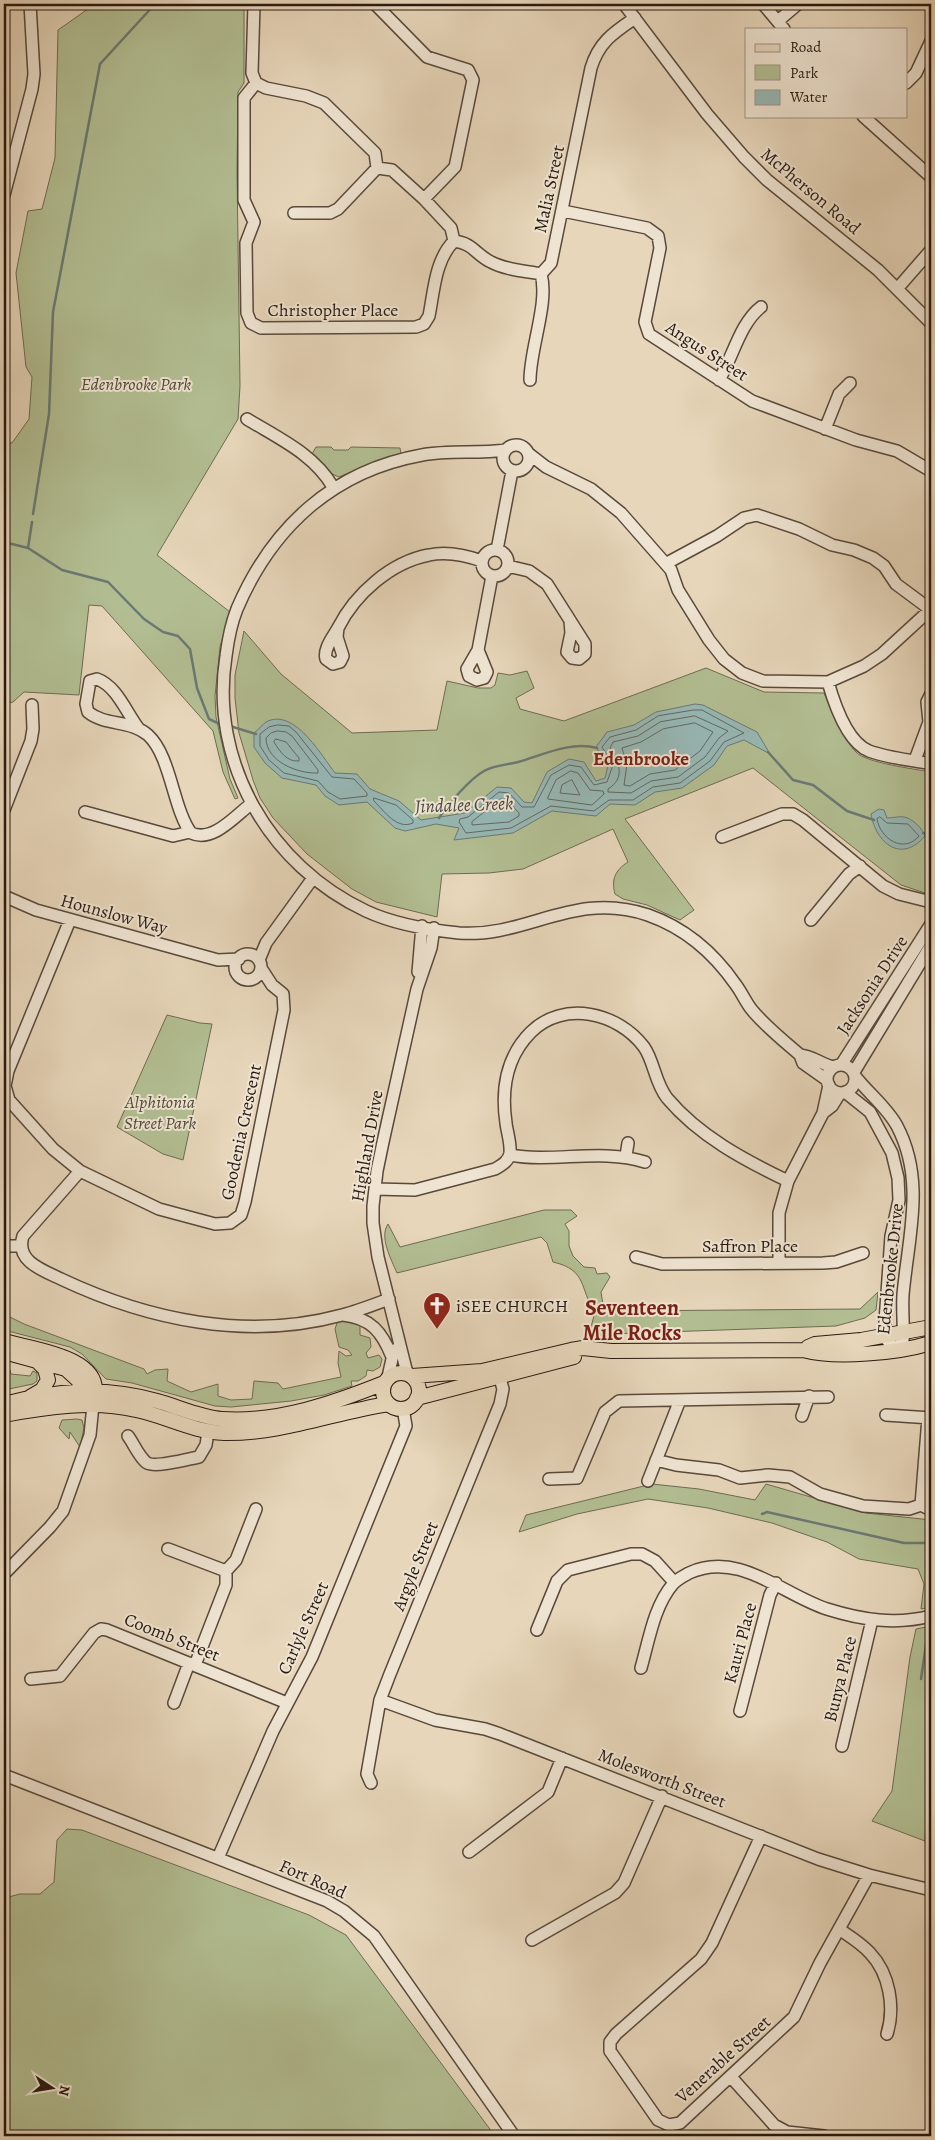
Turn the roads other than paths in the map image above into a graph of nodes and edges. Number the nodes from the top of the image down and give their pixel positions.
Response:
1 (30, 4) edge
2 (254, 4) edge
3 (375, 4) edge
4 (624, 4) edge
5 (764, 4) edge
6 (798, 4) edge
7 (635, 18) junction
8 (781, 25) edge
9 (931, 40) edge
10 (908, 80) edge
11 (256, 83) junction
12 (869, 118) edge
13 (377, 168) junction
14 (931, 177) edge
15 (5, 189) edge
16 (424, 200) junction
17 (563, 210) junction
18 (294, 213) dead end
19 (454, 241) junction
20 (931, 250) edge
21 (541, 274) junction
22 (897, 290) junction
23 (761, 307) dead end
24 (931, 323) edge
25 (530, 380) dead end
26 (719, 380) junction
27 (850, 383) dead end
28 (247, 419) dead end
29 (826, 429) junction
30 (506, 450) junction
31 (484, 452) junction
32 (528, 453) junction
33 (503, 462) junction
34 (526, 466) junction
35 (546, 467) junction
36 (512, 471) junction
37 (931, 471) edge
38 (333, 487) junction
39 (497, 550) junction
40 (482, 561) junction
41 (666, 563) junction
42 (508, 566) junction
43 (492, 576) junction
44 (931, 609) edge
45 (570, 621) dead end
46 (338, 628) dead end
47 (478, 650) dead end
48 (828, 682) junction
49 (931, 694) edge
50 (32, 705) dead end
51 (930, 720) edge
52 (139, 728) junction
53 (915, 760) junction
54 (931, 764) edge
55 (254, 808) junction
56 (4, 810) edge
57 (84, 812) dead end
58 (190, 832) junction
59 (722, 837) dead end
60 (860, 866) junction
61 (313, 878) junction
62 (4, 896) edge
63 (931, 902) edge
64 (70, 920) junction
65 (811, 920) dead end
66 (931, 924) edge
67 (422, 926) junction
68 (434, 928) junction
69 (931, 945) edge
70 (239, 959) junction
71 (218, 960) junction
72 (256, 965) junction
73 (237, 972) junction
74 (417, 989) junction
75 (800, 1056) junction
76 (837, 1066) junction
77 (854, 1074) junction
78 (828, 1082) junction
79 (843, 1093) junction
80 (823, 1113) junction
81 (628, 1143) dead end
82 (510, 1155) junction
83 (626, 1156) junction
84 (645, 1162) dead end
85 (80, 1171) junction
86 (788, 1180) junction
87 (375, 1188) junction
88 (4, 1244) edge
89 (20, 1246) junction
90 (863, 1253) dead end
91 (636, 1257) dead end
92 (779, 1262) junction
93 (389, 1299) junction
94 (342, 1315) junction
95 (931, 1327) edge
96 (904, 1331) junction
97 (884, 1336) junction
98 (397, 1338) junction
99 (4, 1342) edge
100 (931, 1343) edge
101 (803, 1350) junction
102 (895, 1350) junction
103 (4, 1352) edge
104 (392, 1357) junction
105 (37, 1360) junction
106 (498, 1371) junction
107 (409, 1375) junction
108 (386, 1380) junction
109 (89, 1390) junction
110 (809, 1396) junction
111 (828, 1397) dead end
112 (30, 1398) junction
113 (417, 1398) junction
114 (680, 1400) junction
115 (4, 1404) edge
116 (388, 1404) junction
117 (92, 1405) junction
118 (403, 1408) junction
119 (4, 1415) edge
120 (886, 1415) dead end
121 (802, 1416) dead end
122 (930, 1418) edge
123 (208, 1432) junction
124 (128, 1436) dead end
125 (656, 1460) junction
126 (549, 1479) dead end
127 (648, 1481) dead end
128 (926, 1508) edge
129 (256, 1509) dead end
130 (168, 1549) dead end
131 (226, 1571) junction
132 (4, 1574) edge
133 (674, 1582) junction
134 (776, 1583) junction
135 (931, 1616) edge
136 (872, 1620) junction
137 (537, 1630) dead end
138 (192, 1664) junction
139 (641, 1668) dead end
140 (31, 1680) dead end
141 (380, 1700) junction
142 (287, 1702) junction
143 (174, 1703) dead end
144 (740, 1711) dead end
145 (842, 1746) dead end
146 (562, 1758) junction
147 (4, 1776) edge
148 (371, 1783) dead end
149 (662, 1796) junction
150 (761, 1836) junction
151 (469, 1852) dead end
152 (218, 1858) junction
153 (869, 1875) junction
154 (931, 1890) edge
155 (839, 1929) junction
156 (532, 1940) dead end
157 (887, 2034) dead end
158 (731, 2076) junction
159 (514, 2136) edge
160 (824, 2136) edge

1 - 15 street
2 - 11 street
3 - 16 street
4 - 7 street, McPherson Road
5 - 8 street
6 - 8 street
7 - 17 street, Malia Street
7 - 22 street, McPherson Road
9 - 10 street
11 - 13 street
11 - 19 street, Christopher Place
12 - 14 street
13 - 16 street
13 - 18 street
16 - 19 street
17 - 21 street, Malia Street
17 - 26 street, Angus Street
19 - 21 street
20 - 22 street
21 - 25 street
22 - 24 street, McPherson Road
23 - 26 street
26 - 29 street, Angus Street
27 - 29 street
28 - 38 street
29 - 37 street, Angus Street
30 - 31 street
30 - 32 street
30 - 33 street
31 - 33 street
31 - 38 street
32 - 34 street
32 - 35 street
33 - 36 street
34 - 35 street
34 - 36 street
35 - 41 street
36 - 39 street
38 - 55 street
39 - 40 street
39 - 42 street
40 - 43 street
40 - 46 street
41 - 44 street
41 - 48 street
42 - 43 street
42 - 45 street
43 - 47 street
44 - 48 street
48 - 53 street
49 - 51 street
50 - 56 street
51 - 53 street
52 - 52 street
52 - 58 street
53 - 54 street
55 - 58 street
55 - 61 street
57 - 58 street
59 - 60 street
60 - 63 street
60 - 65 street
61 - 67 street
61 - 72 street
62 - 64 street, Hounslow Way
64 - 71 street, Hounslow Way
64 - 85 street, Goodenia Crescent
66 - 76 street, Jacksonia Drive
67 - 68 street
67 - 74 street, Highland Drive
68 - 74 street, Highland Drive
68 - 75 street
69 - 77 street, Jacksonia Drive
70 - 71 street, Hounslow Way
70 - 72 street
70 - 73 street
71 - 73 street, Hounslow Way
72 - 73 street, Hounslow Way
72 - 85 street, Goodenia Crescent
74 - 87 street, Highland Drive
75 - 76 street
75 - 78 street
76 - 77 street
76 - 78 street
77 - 79 street
77 - 96 street, Edenbrooke Drive
78 - 79 street
78 - 80 street
79 - 80 street
79 - 97 street, Edenbrooke Drive
80 - 86 street
81 - 83 street
82 - 83 street
82 - 86 street
82 - 87 street
83 - 84 street
85 - 89 street
86 - 92 street
87 - 93 street, Highland Drive
88 - 89 street
89 - 94 street
90 - 92 street, Saffron Place
91 - 92 street, Saffron Place
93 - 94 street
93 - 98 street, Highland Drive
94 - 104 street
95 - 96 main road
96 - 97 main road
96 - 102 street, Edenbrooke Drive
97 - 101 main road
97 - 102 street, Edenbrooke Drive
98 - 104 street, Highland Drive
98 - 107 street, Highland Drive
99 - 109 main road
100 - 102 main road
101 - 102 main road
101 - 106 main road
103 - 105 main road
104 - 108 street, Highland Drive
105 - 109 main road
105 - 112 main road
106 - 107 main road
106 - 113 main road
106 - 141 street, Argyle Street
107 - 108 main road
107 - 113 main road
108 - 109 main road
108 - 116 main road
109 - 112 main road
109 - 117 main road
110 - 111 street
110 - 114 street
110 - 121 street
112 - 115 main road
113 - 118 main road
114 - 125 street
114 - 126 street
116 - 118 main road
116 - 123 main road
117 - 119 main road
117 - 123 main road
117 - 132 street
118 - 142 street, Carlyle Street
120 - 122 street
122 - 128 street
123 - 124 street
125 - 127 street
125 - 128 street
129 - 131 street
130 - 131 street
131 - 138 street
133 - 134 street
133 - 137 street
133 - 139 street
134 - 136 street
134 - 144 street, Kauri Place
135 - 136 street
136 - 145 street, Bunya Place
138 - 140 street, Coomb Street
138 - 142 street, Coomb Street
138 - 143 street
141 - 146 street, Molesworth Street
141 - 148 street, Argyle Street
142 - 152 street, Carlyle Street
146 - 149 street, Molesworth Street
146 - 151 street
147 - 152 street, Fort Road
149 - 150 street, Molesworth Street
149 - 156 street
150 - 153 street, Molesworth Street
150 - 158 street, Venerable Street
152 - 159 street, Fort Road
153 - 154 street, Molesworth Street
153 - 155 street, Venerable Street
155 - 157 street
155 - 158 street, Venerable Street
158 - 160 street

